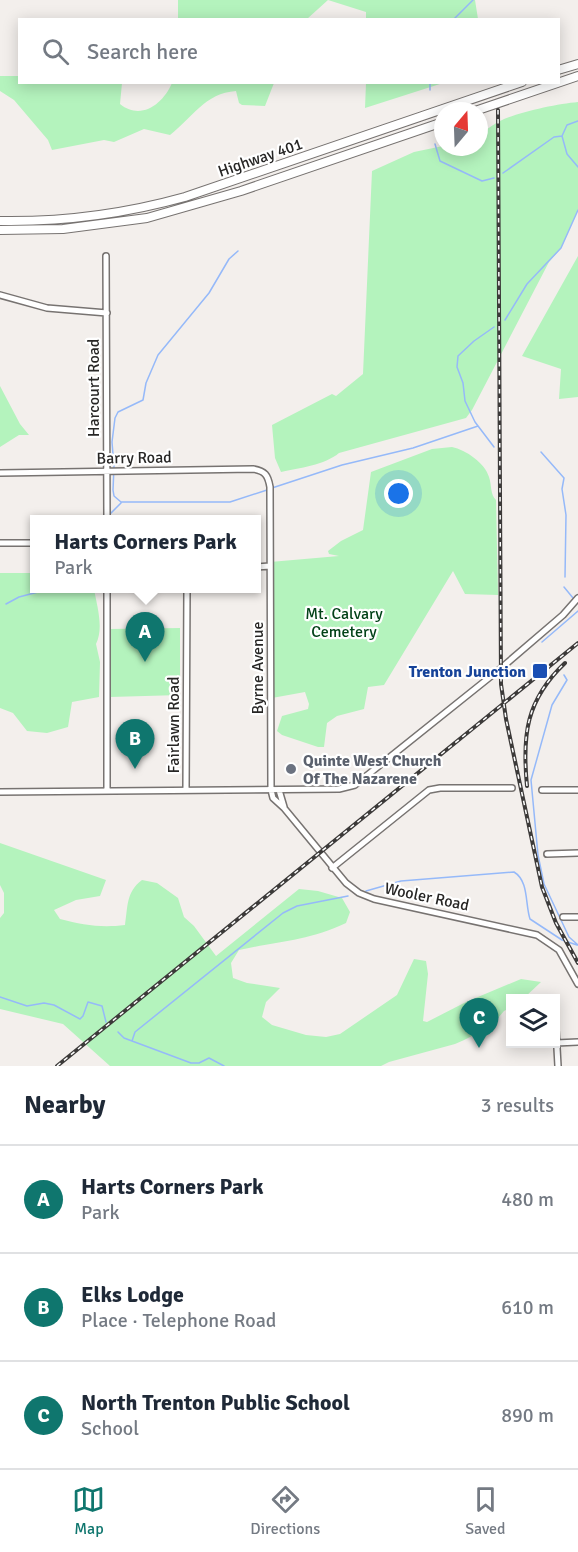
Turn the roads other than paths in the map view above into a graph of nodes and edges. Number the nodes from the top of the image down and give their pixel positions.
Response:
1 (578, 64) edge
2 (560, 69) edge
3 (578, 76) edge
4 (560, 82) edge
5 (517, 84) edge
6 (554, 84) edge
7 (488, 106) edge
8 (434, 125) edge
9 (0, 221) edge
10 (0, 230) edge
11 (106, 256) dead end
12 (0, 296) edge
13 (107, 313) junction
14 (107, 470) junction
15 (0, 473) edge
16 (267, 474) joint
17 (107, 515) edge
18 (0, 543) edge
19 (30, 543) edge
20 (270, 566) junction
21 (261, 567) edge
22 (107, 593) edge
23 (187, 593) edge
24 (578, 598) edge
25 (512, 788) dead end
26 (186, 790) junction
27 (270, 790) junction
28 (279, 790) junction
29 (542, 790) dead end
30 (578, 790) edge
31 (107, 791) junction
32 (0, 792) edge
33 (284, 808) junction
34 (578, 853) edge
35 (547, 854) dead end
36 (332, 868) junction
37 (563, 917) dead end
38 (578, 917) edge
39 (578, 984) edge
40 (578, 1042) edge
41 (560, 1043) edge
42 (556, 1048) edge
43 (558, 1066) edge

1 - 2 highway
3 - 4 highway
5 - 9 highway, Highway 401
6 - 7 highway
8 - 10 highway, Highway 401
11 - 13 street, Harcourt Road
12 - 13 street
13 - 14 street, Harcourt Road
14 - 15 street, Barry Road
14 - 16 street, Barry Road
14 - 17 street, Harcourt Road
16 - 20 street, Byrne Avenue
18 - 19 street
20 - 21 street
20 - 27 street, Byrne Avenue
22 - 31 street
23 - 26 street, Fairlawn Road
24 - 28 street
25 - 36 street
26 - 27 street
26 - 31 street
27 - 28 street
27 - 33 street, Wooler Road
28 - 33 street, Wooler Road
29 - 30 street
31 - 32 street
33 - 36 street, Wooler Road
34 - 35 street
36 - 39 street, Wooler Road
37 - 38 street
40 - 41 street
42 - 43 street

